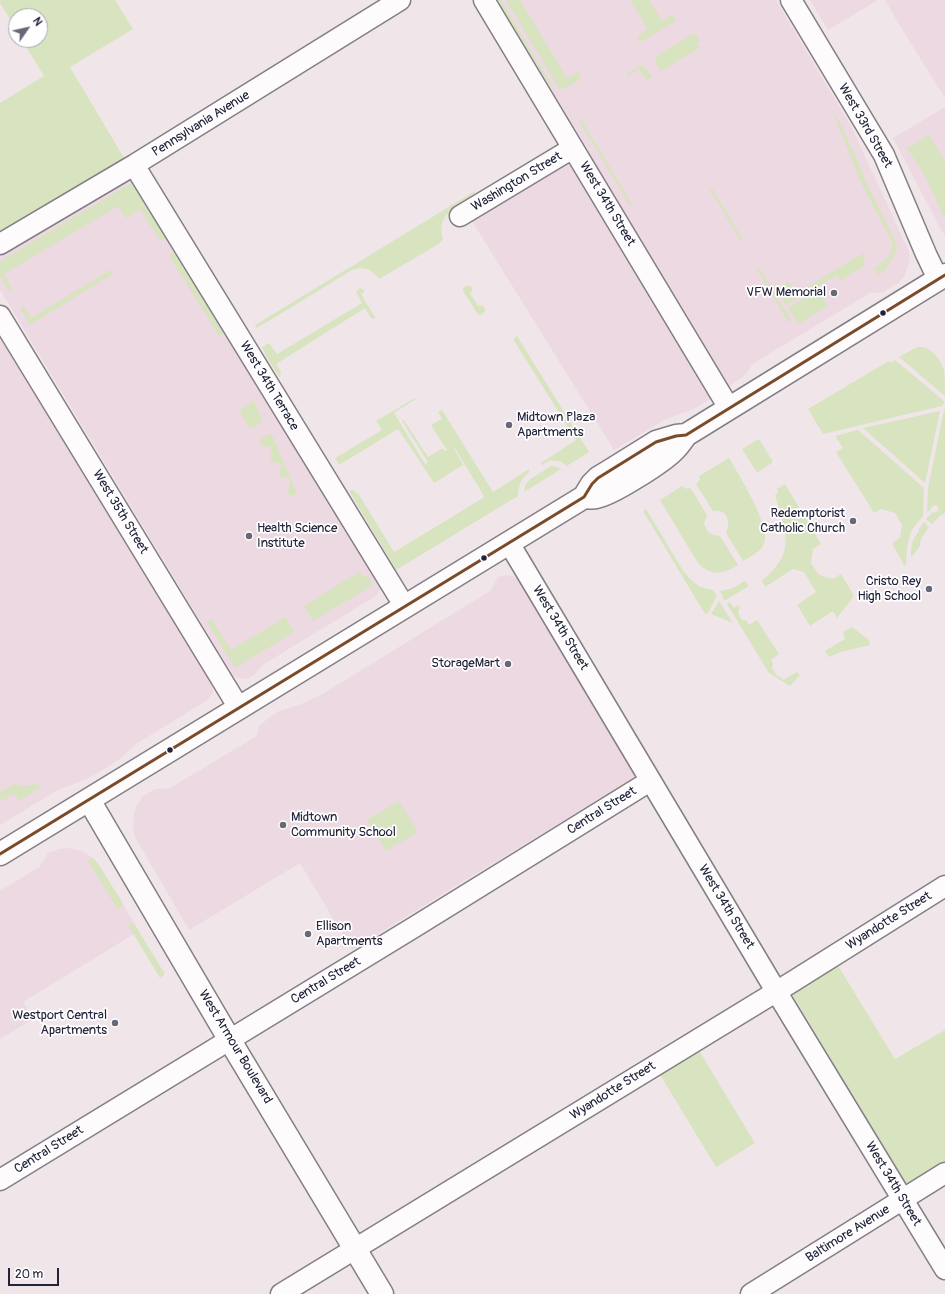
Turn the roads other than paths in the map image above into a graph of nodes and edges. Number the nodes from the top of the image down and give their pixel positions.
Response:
1 (400, 0) edge
2 (484, 0) edge
3 (791, 0) edge
4 (573, 148) junction
5 (134, 165) junction
6 (460, 216) dead end
7 (0, 244) edge
8 (943, 284) edge
9 (0, 316) edge
10 (729, 408) junction
11 (509, 543) junction
12 (405, 607) junction
13 (239, 708) junction
14 (650, 781) junction
15 (89, 800) junction
16 (0, 854) edge
17 (945, 886) edge
18 (776, 991) junction
19 (229, 1039) junction
20 (945, 1173) edge
21 (0, 1180) edge
22 (902, 1200) junction
23 (355, 1249) junction
24 (945, 1269) edge
25 (281, 1294) edge
26 (382, 1294) edge
27 (751, 1294) edge

1 - 5 street, Pennsylvania Avenue
2 - 4 street, West 34th Street
3 - 8 street, West 33rd Street
4 - 6 street, Washington Street
4 - 10 street, West 34th Street
5 - 7 street, Pennsylvania Avenue
5 - 12 street, West 34th Terrace
8 - 10 main road
9 - 13 street, West 35th Street
10 - 11 main road
11 - 12 main road
11 - 14 street, West 34th Street
12 - 13 main road
13 - 15 main road
14 - 18 street, West 34th Street
14 - 19 street, Central Street
15 - 16 main road
15 - 19 main road, West Armour Boulevard
17 - 18 street, Wyandotte Street
18 - 22 street, West 34th Street
18 - 23 street, Wyandotte Street
19 - 21 street, Central Street
19 - 23 main road, West Armour Boulevard
20 - 22 street, Baltimore Avenue
22 - 24 street, West 34th Street
22 - 27 street, Baltimore Avenue
23 - 25 street, Wyandotte Street
23 - 26 main road, West Armour Boulevard

